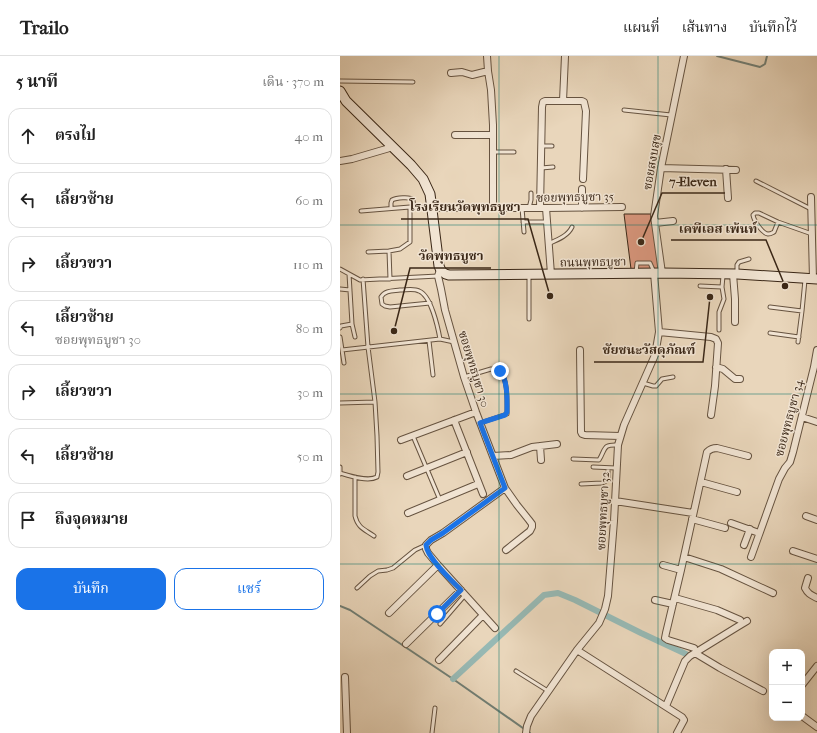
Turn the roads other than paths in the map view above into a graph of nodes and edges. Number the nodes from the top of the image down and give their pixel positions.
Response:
1 (487, 56) edge
2 (565, 56) edge
3 (684, 56) edge
4 (488, 71) junction
5 (451, 73) dead end
6 (340, 81) edge
7 (414, 82) dead end
8 (341, 96) edge
9 (563, 101) junction
10 (624, 110) dead end
11 (672, 115) junction
12 (455, 135) dead end
13 (493, 135) junction
14 (542, 146) junction
15 (552, 146) dead end
16 (393, 147) junction
17 (493, 152) junction
18 (514, 152) dead end
19 (340, 161) edge
20 (553, 167) dead end
21 (541, 168) junction
22 (661, 168) junction
23 (726, 169) junction
24 (736, 170) dead end
25 (583, 179) dead end
26 (756, 181) dead end
27 (582, 189) dead end
28 (531, 193) dead end
29 (811, 197) dead end
30 (728, 198) dead end
31 (410, 207) junction
32 (414, 207) junction
33 (622, 207) dead end
34 (391, 208) junction
35 (432, 208) junction
36 (493, 208) junction
37 (526, 208) junction
38 (543, 208) junction
39 (582, 208) junction
40 (811, 209) junction
41 (361, 211) dead end
42 (673, 221) dead end
43 (523, 222) junction
44 (547, 222) junction
45 (778, 222) junction
46 (655, 223) junction
47 (572, 227) dead end
48 (524, 232) dead end
49 (812, 234) junction
50 (548, 244) junction
51 (390, 251) junction
52 (368, 252) dead end
53 (749, 259) dead end
54 (340, 269) edge
55 (439, 273) junction
56 (658, 273) junction
57 (349, 274) junction
58 (529, 274) junction
59 (551, 274) junction
60 (723, 274) junction
61 (735, 274) junction
62 (390, 278) junction
63 (812, 278) edge
64 (363, 279) junction
65 (700, 286) dead end
66 (722, 287) junction
67 (340, 289) edge
68 (350, 290) junction
69 (430, 303) junction
70 (770, 307) dead end
71 (802, 311) junction
72 (529, 319) dead end
73 (735, 322) dead end
74 (352, 324) junction
75 (340, 328) edge
76 (719, 330) dead end
77 (659, 332) junction
78 (770, 333) dead end
79 (799, 336) junction
80 (340, 337) edge
81 (355, 337) dead end
82 (440, 339) junction
83 (429, 340) junction
84 (454, 342) junction
85 (798, 342) dead end
86 (368, 347) junction
87 (342, 350) junction
88 (580, 350) dead end
89 (817, 350) edge
90 (344, 363) dead end
91 (716, 367) junction
92 (433, 375) dead end
93 (464, 377) junction
94 (673, 377) dead end
95 (740, 379) dead end
96 (643, 384) junction
97 (375, 402) junction
98 (340, 403) edge
99 (476, 412) junction
100 (711, 415) dead end
101 (802, 417) junction
102 (454, 420) junction
103 (817, 422) edge
104 (480, 423) junction
105 (413, 436) junction
106 (620, 436) junction
107 (401, 440) dead end
108 (557, 444) dead end
109 (618, 445) junction
110 (540, 446) junction
111 (467, 452) junction
112 (493, 456) junction
113 (748, 456) dead end
114 (573, 459) dead end
115 (542, 460) dead end
116 (340, 467) edge
117 (593, 467) dead end
118 (426, 468) junction
119 (608, 468) junction
120 (616, 468) junction
121 (340, 474) edge
122 (407, 476) dead end
123 (355, 477) junction
124 (701, 482) junction
125 (478, 484) junction
126 (581, 484) dead end
127 (505, 488) junction
128 (737, 492) dead end
129 (483, 494) dead end
130 (440, 500) junction
131 (615, 501) junction
132 (408, 513) dead end
133 (693, 516) junction
134 (806, 516) dead end
135 (817, 520) edge
136 (731, 523) dead end
137 (725, 528) dead end
138 (750, 529) junction
139 (759, 533) junction
140 (374, 536) dead end
141 (426, 545) junction
142 (744, 545) dead end
143 (506, 550) dead end
144 (794, 551) dead end
145 (684, 557) junction
146 (751, 557) dead end
147 (817, 559) edge
148 (438, 565) junction
149 (663, 565) dead end
150 (681, 570) junction
151 (808, 578) dead end
152 (357, 588) dead end
153 (463, 593) junction
154 (774, 593) dead end
155 (817, 598) edge
156 (656, 600) dead end
157 (674, 601) junction
158 (389, 613) dead end
159 (483, 615) junction
160 (740, 620) dead end
161 (748, 621) dead end
162 (440, 624) dead end
163 (496, 628) dead end
164 (406, 644) dead end
165 (577, 650) junction
166 (695, 650) junction
167 (439, 660) dead end
168 (817, 666) edge
169 (516, 671) dead end
170 (345, 677) dead end
171 (805, 681) edge
172 (763, 691) dead end
173 (548, 692) junction
174 (666, 706) junction
175 (435, 708) dead end
176 (805, 718) edge
177 (817, 727) edge
178 (347, 733) edge
179 (432, 733) edge
180 (526, 733) edge
181 (677, 733) edge

1 - 4 street
2 - 9 street
3 - 11 street, ซอยสงบสุข
4 - 5 street
4 - 13 street
6 - 7 lane
8 - 16 main road
9 - 14 street
9 - 25 street
10 - 11 lane
11 - 22 street, ซอยสงบสุข
12 - 13 street
13 - 17 street
14 - 15 lane
14 - 21 street
16 - 19 street
16 - 35 main road
17 - 18 lane
17 - 36 street
20 - 21 lane
21 - 38 street
22 - 23 street
22 - 46 street, ซอยสงบสุข
23 - 24 street
23 - 30 street
26 - 40 lane
27 - 39 street
28 - 37 lane
29 - 40 street
31 - 32 lane
31 - 34 lane
31 - 51 lane
32 - 34 lane
32 - 35 lane
33 - 39 street, ซอยพุทธบูชา 35
34 - 41 lane
35 - 36 street, ซอยพุทธบูชา 35
35 - 55 main road
36 - 37 street, ซอยพุทธบูชา 35
37 - 38 street, ซอยพุทธบูชา 35
37 - 43 lane
38 - 39 street, ซอยพุทธบูชา 35
38 - 44 street
40 - 49 street
42 - 46 street
43 - 44 lane
43 - 48 lane
44 - 50 street
45 - 45 lane
45 - 49 lane
46 - 56 street, ซอยสงบสุข
47 - 50 lane
49 - 63 street
50 - 59 street
51 - 52 lane
51 - 62 lane
53 - 61 lane
54 - 57 lane
55 - 58 main road, ถนนพุทธบูชา
55 - 62 lane
55 - 84 street, ซอยพุทธบูชา 30
56 - 59 main road, ถนนพุทธบูชา
56 - 60 main road, ถนนพุทธบูชา
56 - 77 street, ซอยพุทธบูชา 32
57 - 64 lane
57 - 68 lane
58 - 59 main road, ถนนพุทธบูชา
58 - 72 lane
60 - 61 main road, ถนนพุทธบูชา
60 - 66 lane
61 - 63 main road, ถนนพุทธบูชา
61 - 73 street
62 - 64 lane
63 - 71 lane
64 - 86 lane
65 - 66 lane
66 - 76 lane
67 - 68 lane
68 - 74 lane
69 - 69 lane
69 - 82 lane
70 - 71 lane
71 - 79 lane
74 - 75 lane
74 - 81 lane
77 - 91 street
77 - 96 street, ซอยพุทธบูชา 32
78 - 79 lane
79 - 85 lane
80 - 87 lane
82 - 83 lane
82 - 84 lane
83 - 86 lane
83 - 92 lane
84 - 93 street, ซอยพุทธบูชา 30
86 - 87 lane
86 - 97 lane
87 - 90 lane
88 - 106 street
89 - 101 street, ซอยพุทธบูชา 34
91 - 95 street
91 - 100 street
93 - 99 street, ซอยพุทธบูชา 30
93 - 104 lane
94 - 96 lane
96 - 106 street, ซอยพุทธบูชา 32
97 - 98 lane
97 - 123 lane
99 - 102 street
99 - 104 street, ซอยพุทธบูชา 30
101 - 103 street
101 - 139 street, ซอยพุทธบูชา 34
102 - 105 street
102 - 111 street
104 - 112 street, ซอยพุทธบูชา 30
105 - 107 street
105 - 118 lane
106 - 109 street, ซอยพุทธบูชา 32
108 - 110 street
109 - 114 lane
109 - 120 street, ซอยพุทธบูชา 32
110 - 112 street
110 - 115 street
111 - 118 street
111 - 125 street
112 - 127 street, ซอยพุทธบูชา 30
113 - 124 street
116 - 121 lane
117 - 119 lane
118 - 122 street
118 - 130 lane
119 - 120 lane
119 - 126 lane
120 - 131 street, ซอยพุทธบูชา 32
121 - 123 lane
123 - 140 lane
124 - 128 street
124 - 133 street
125 - 129 street
125 - 130 street
127 - 141 street
127 - 143 street, ซอยพุทธบูชา 30
130 - 132 street
131 - 133 street
131 - 165 street, ซอยพุทธบูชา 32
133 - 137 street
133 - 145 street
134 - 135 street
136 - 138 street
138 - 139 street
138 - 142 street
139 - 146 street, ซอยพุทธบูชา 34
141 - 148 street
141 - 152 lane
144 - 147 street
145 - 150 street
145 - 154 street
148 - 153 street
148 - 158 street
149 - 150 street
150 - 157 street
151 - 155 street
153 - 159 street
153 - 162 lane
153 - 164 street
156 - 157 street
157 - 160 street
157 - 166 street
159 - 163 street
159 - 167 street
161 - 166 street
165 - 173 street, ซอยพุทธบูชา 32
165 - 174 street
166 - 172 street
166 - 174 street
168 - 171 street
169 - 173 lane
170 - 178 street
173 - 180 street, ซอยพุทธบูชา 32
174 - 181 street
175 - 179 lane
176 - 177 street

